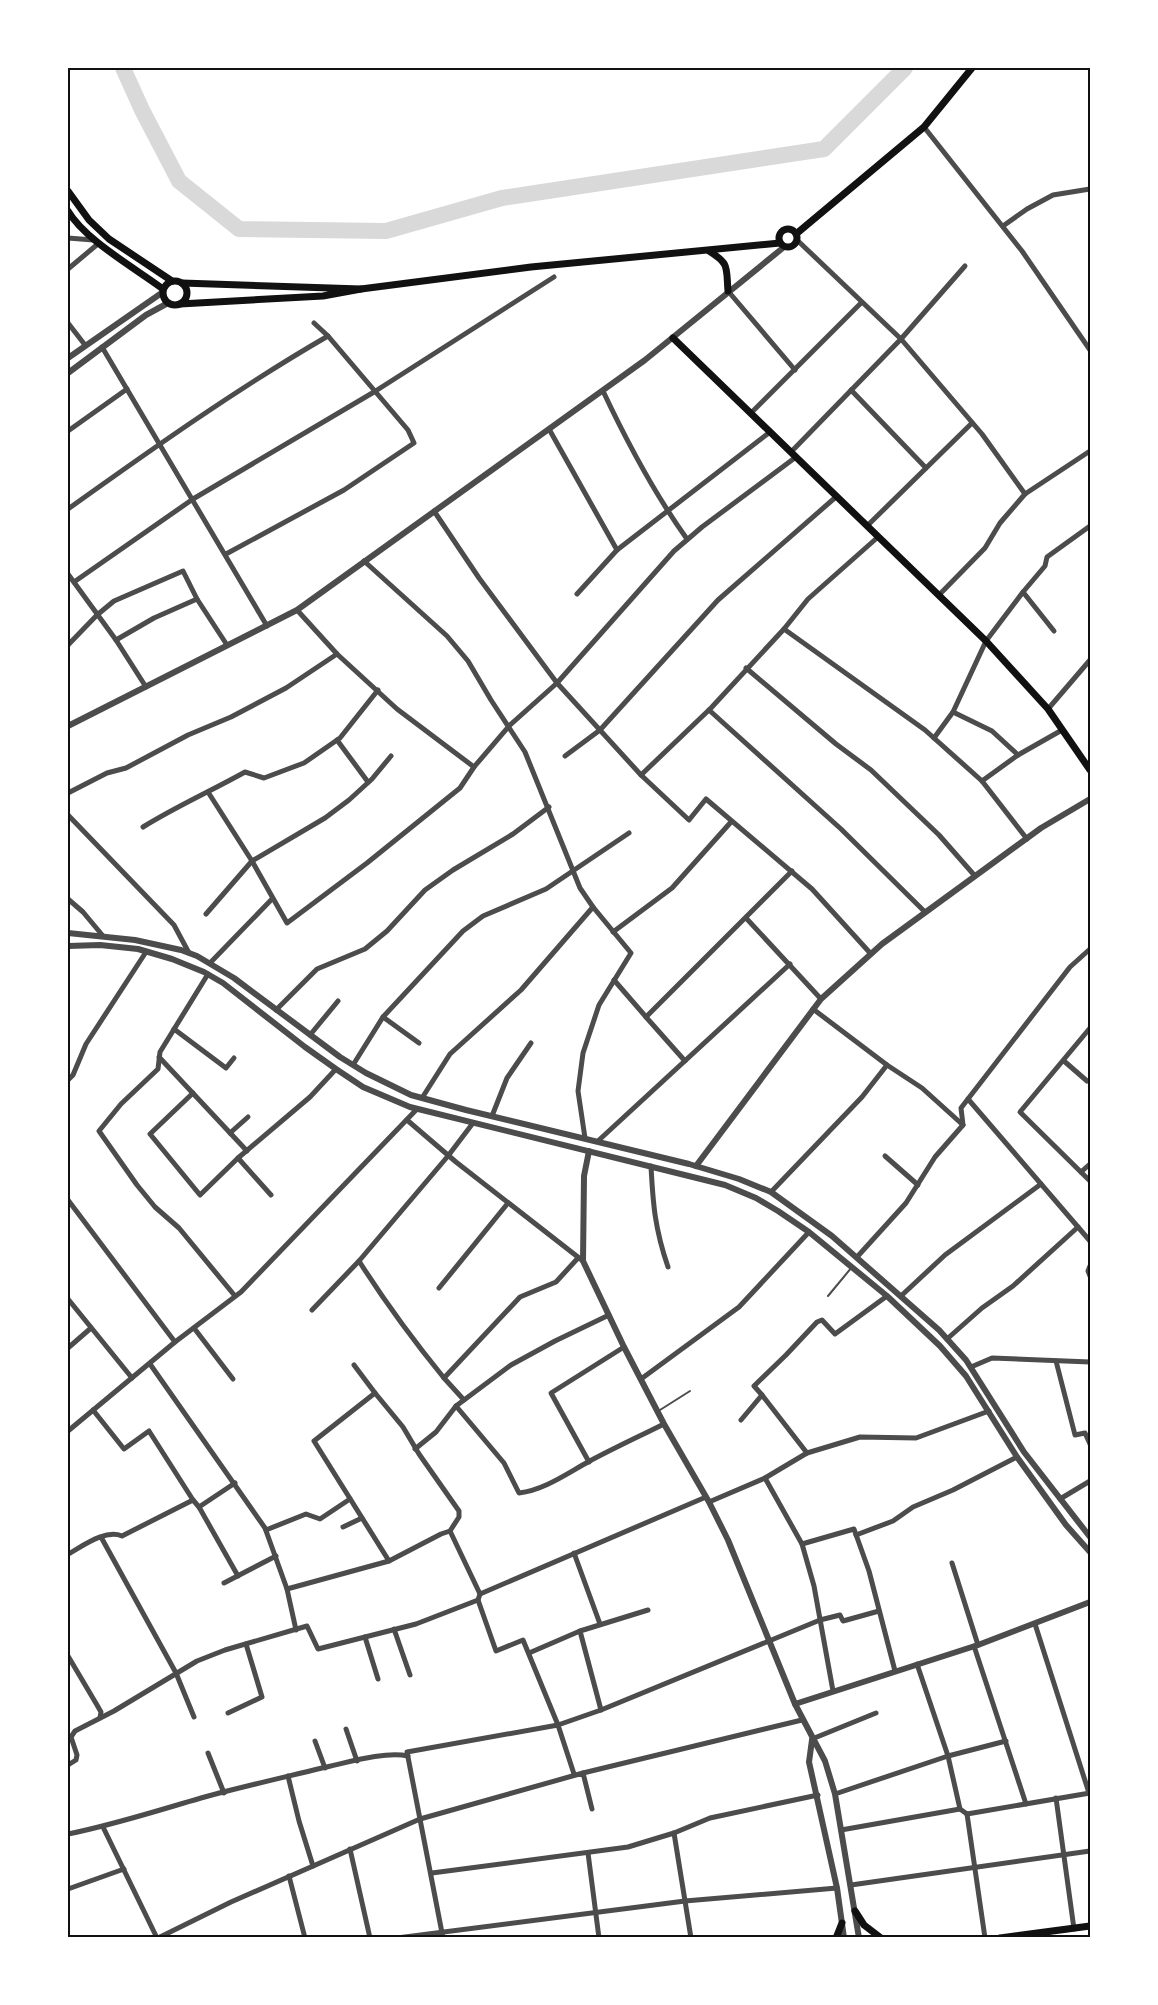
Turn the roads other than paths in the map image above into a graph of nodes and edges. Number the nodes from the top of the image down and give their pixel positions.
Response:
1 (972, 68) edge
2 (924, 127) junction
3 (1090, 189) edge
4 (68, 191) edge
5 (68, 211) edge
6 (1003, 226) junction
7 (797, 237) junction
8 (68, 238) edge
9 (96, 241) junction
10 (782, 245) junction
11 (709, 251) junction
12 (965, 267) dead end
13 (68, 269) edge
14 (554, 278) dead end
15 (172, 281) junction
16 (182, 283) junction
17 (361, 289) junction
18 (163, 290) junction
19 (728, 291) junction
20 (168, 303) junction
21 (861, 303) junction
22 (180, 304) junction
23 (68, 323) edge
24 (314, 323) dead end
25 (328, 336) junction
26 (673, 338) junction
27 (901, 339) junction
28 (85, 345) junction
29 (102, 347) junction
30 (1090, 350) edge
31 (68, 358) edge
32 (795, 370) junction
33 (68, 373) edge
34 (127, 389) junction
35 (851, 390) junction
36 (603, 391) junction
37 (374, 392) junction
38 (751, 413) junction
39 (972, 423) junction
40 (549, 429) junction
41 (68, 431) edge
42 (770, 432) junction
43 (160, 443) junction
44 (1090, 451) edge
45 (793, 455) junction
46 (926, 468) junction
47 (1025, 494) junction
48 (837, 496) junction
49 (193, 499) junction
50 (68, 509) edge
51 (667, 511) junction
52 (434, 512) junction
53 (867, 526) junction
54 (1090, 526) edge
55 (878, 537) junction
56 (687, 539) junction
57 (617, 550) junction
58 (226, 554) junction
59 (364, 561) junction
60 (68, 574) edge
61 (74, 582) junction
62 (1023, 592) junction
63 (577, 594) dead end
64 (939, 596) junction
65 (197, 598) junction
66 (297, 610) junction
67 (97, 615) junction
68 (267, 626) junction
69 (784, 628) junction
70 (1054, 631) dead end
71 (116, 640) junction
72 (986, 641) junction
73 (68, 645) edge
74 (227, 645) junction
75 (337, 654) junction
76 (1090, 660) edge
77 (746, 668) junction
78 (557, 682) junction
79 (146, 687) junction
80 (378, 690) junction
81 (709, 710) junction
82 (1048, 710) junction
83 (953, 712) junction
84 (68, 726) edge
85 (509, 726) junction
86 (600, 730) junction
87 (1062, 730) junction
88 (934, 738) junction
89 (336, 740) junction
90 (1018, 755) junction
91 (391, 756) dead end
92 (565, 756) dead end
93 (474, 767) junction
94 (1090, 770) edge
95 (642, 775) junction
96 (982, 781) junction
97 (368, 782) junction
98 (208, 792) junction
99 (68, 793) edge
100 (1090, 799) edge
101 (549, 807) junction
102 (68, 815) edge
103 (731, 822) junction
104 (143, 827) dead end
105 (629, 833) dead end
106 (1027, 839) junction
107 (252, 861) junction
108 (573, 870) junction
109 (792, 871) junction
110 (975, 876) junction
111 (68, 899) edge
112 (272, 899) junction
113 (593, 908) junction
114 (926, 912) junction
115 (206, 914) dead end
116 (746, 918) junction
117 (614, 932) junction
118 (68, 933) edge
119 (103, 936) junction
120 (68, 946) edge
121 (1090, 950) edge
122 (146, 952) junction
123 (189, 953) junction
124 (871, 954) junction
125 (210, 963) junction
126 (790, 964) junction
127 (208, 974) junction
128 (614, 980) junction
129 (821, 999) junction
130 (338, 1001) dead end
131 (276, 1010) junction
132 (813, 1010) junction
133 (383, 1017) junction
134 (646, 1017) junction
135 (1090, 1028) edge
136 (174, 1029) junction
137 (310, 1035) junction
138 (419, 1043) dead end
139 (531, 1043) dead end
140 (159, 1057) junction
141 (234, 1058) dead end
142 (685, 1061) junction
143 (1064, 1061) junction
144 (353, 1065) junction
145 (887, 1065) junction
146 (336, 1070) junction
147 (68, 1080) edge
148 (1087, 1081) dead end
149 (193, 1093) junction
150 (422, 1098) junction
151 (968, 1099) junction
152 (417, 1109) junction
153 (492, 1116) junction
154 (248, 1117) dead end
155 (407, 1120) junction
156 (473, 1123) junction
157 (963, 1125) junction
158 (230, 1133) junction
159 (585, 1138) junction
160 (598, 1141) junction
161 (634, 1149) junction
162 (247, 1150) junction
163 (589, 1151) junction
164 (448, 1156) junction
165 (885, 1156) dead end
166 (238, 1158) junction
167 (631, 1161) junction
168 (1090, 1164) edge
169 (651, 1166) junction
170 (696, 1166) junction
171 (1081, 1172) junction
172 (1090, 1181) edge
173 (1041, 1184) junction
174 (918, 1185) junction
175 (771, 1192) junction
176 (271, 1195) dead end
177 (68, 1200) edge
178 (508, 1203) junction
179 (1078, 1227) junction
180 (809, 1232) junction
181 (1090, 1241) edge
182 (857, 1257) junction
183 (580, 1259) junction
184 (359, 1261) junction
185 (1090, 1266) edge
186 (668, 1267) dead end
187 (852, 1267) junction
188 (1090, 1276) edge
189 (439, 1288) dead end
190 (235, 1296) junction
191 (828, 1296) dead end
192 (887, 1296) junction
193 (901, 1296) junction
194 (68, 1299) edge
195 (312, 1310) dead end
196 (609, 1315) junction
197 (91, 1328) junction
198 (194, 1328) junction
199 (947, 1339) junction
200 (175, 1342) junction
201 (624, 1347) junction
202 (68, 1348) edge
203 (1056, 1361) junction
204 (1090, 1362) edge
205 (150, 1364) junction
206 (354, 1365) dead end
207 (971, 1367) junction
208 (132, 1378) junction
209 (444, 1378) junction
210 (233, 1379) dead end
211 (641, 1379) junction
212 (690, 1391) dead end
213 (375, 1393) junction
214 (762, 1395) junction
215 (464, 1400) junction
216 (456, 1406) junction
217 (93, 1410) junction
218 (989, 1411) junction
219 (658, 1412) junction
220 (741, 1420) dead end
221 (664, 1424) junction
222 (68, 1431) edge
223 (1090, 1444) edge
224 (415, 1449) junction
225 (807, 1453) junction
226 (1017, 1457) junction
227 (589, 1462) junction
228 (765, 1478) junction
229 (1090, 1481) edge
230 (235, 1483) junction
231 (350, 1499) junction
232 (708, 1499) junction
233 (1060, 1499) junction
234 (193, 1500) junction
235 (199, 1507) junction
236 (362, 1518) junction
237 (1075, 1518) junction
238 (1066, 1525) junction
239 (343, 1527) dead end
240 (266, 1530) junction
241 (450, 1531) junction
242 (856, 1535) junction
243 (101, 1537) junction
244 (1090, 1537) edge
245 (802, 1544) junction
246 (1090, 1552) edge
247 (68, 1554) edge
248 (574, 1554) junction
249 (276, 1556) junction
250 (389, 1561) junction
251 (952, 1563) dead end
252 (237, 1576) junction
253 (224, 1583) dead end
254 (287, 1589) junction
255 (479, 1597) junction
256 (1090, 1602) edge
257 (648, 1610) dead end
258 (879, 1611) junction
259 (819, 1620) junction
260 (600, 1624) junction
261 (1035, 1624) junction
262 (394, 1629) junction
263 (296, 1630) junction
264 (580, 1630) junction
265 (365, 1637) junction
266 (768, 1641) junction
267 (246, 1644) junction
268 (976, 1645) junction
269 (529, 1653) junction
270 (68, 1656) edge
271 (918, 1664) junction
272 (895, 1671) junction
273 (176, 1673) junction
274 (410, 1675) dead end
275 (378, 1679) dead end
276 (833, 1691) junction
277 (795, 1704) junction
278 (601, 1710) junction
279 (228, 1713) dead end
280 (876, 1713) dead end
281 (194, 1717) dead end
282 (100, 1718) junction
283 (802, 1720) junction
284 (558, 1725) junction
285 (346, 1729) dead end
286 (812, 1739) junction
287 (315, 1741) dead end
288 (1006, 1741) junction
289 (208, 1753) dead end
290 (408, 1754) junction
291 (948, 1756) junction
292 (357, 1761) junction
293 (68, 1765) edge
294 (325, 1768) junction
295 (583, 1773) junction
296 (574, 1774) junction
297 (288, 1776) junction
298 (225, 1792) junction
299 (1090, 1793) edge
300 (835, 1794) junction
301 (818, 1795) junction
302 (1056, 1798) junction
303 (1026, 1804) junction
304 (592, 1809) dead end
305 (960, 1809) junction
306 (967, 1814) junction
307 (420, 1819) junction
308 (103, 1827) junction
309 (842, 1830) junction
310 (674, 1833) junction
311 (68, 1834) edge
312 (350, 1849) junction
313 (1090, 1851) edge
314 (588, 1853) junction
315 (1064, 1855) junction
316 (313, 1866) junction
317 (975, 1868) junction
318 (124, 1869) junction
319 (432, 1874) junction
320 (288, 1876) junction
321 (850, 1885) junction
322 (837, 1888) junction
323 (68, 1889) edge
324 (685, 1901) junction
325 (855, 1911) junction
326 (596, 1913) junction
327 (842, 1923) junction
328 (1090, 1926) edge
329 (1074, 1929) junction
330 (443, 1935) edge
331 (157, 1938) edge
332 (305, 1938) edge
333 (370, 1938) edge
334 (397, 1938) edge
335 (599, 1938) edge
336 (691, 1938) edge
337 (836, 1938) edge
338 (844, 1938) edge
339 (859, 1938) edge
340 (881, 1938) edge
341 (985, 1938) edge
342 (1000, 1938) edge

1 - 2 main road
2 - 6 street
2 - 7 main road
3 - 6 street
4 - 15 main road
5 - 9 main road
6 - 30 street
7 - 10 main road
7 - 10 main road
7 - 21 street
8 - 9 street
9 - 13 street
9 - 18 main road
10 - 11 main road
10 - 19 street
11 - 17 main road
11 - 19 main road
12 - 27 street
14 - 37 street
15 - 16 main road
15 - 18 main road
16 - 17 main road
16 - 22 main road
17 - 22 main road
18 - 20 main road
18 - 28 street
19 - 26 street
19 - 32 street
20 - 22 main road
20 - 29 street
21 - 27 street
21 - 32 street
23 - 28 street
24 - 25 street
25 - 37 street
25 - 43 street
26 - 36 street
26 - 38 main road
27 - 35 street
27 - 39 street
28 - 31 street
29 - 33 street
29 - 34 street
32 - 38 street
34 - 41 street
34 - 43 street
35 - 45 street
35 - 46 street
36 - 40 street
36 - 51 street
37 - 49 street
37 - 58 street
38 - 42 main road
39 - 46 street
39 - 47 street
40 - 52 street
40 - 57 street
42 - 45 main road
42 - 51 street
43 - 49 street
43 - 50 street
44 - 47 street
45 - 48 main road
45 - 56 street
46 - 53 street
47 - 64 street
48 - 53 main road
48 - 86 street
49 - 58 street
49 - 61 street
51 - 56 street
51 - 57 street
52 - 59 street
52 - 78 street
53 - 55 main road
54 - 62 street
55 - 64 main road
55 - 69 street
56 - 78 street
57 - 63 street
58 - 68 street
59 - 66 street
59 - 85 street
60 - 61 street
61 - 67 street
62 - 70 street
62 - 72 street
64 - 72 main road
65 - 67 street
65 - 71 street
65 - 74 street
66 - 68 street
66 - 75 street
67 - 71 street
67 - 73 street
68 - 74 street
69 - 77 street
69 - 88 street
71 - 79 street
72 - 82 main road
72 - 83 street
74 - 79 street
75 - 80 street
75 - 99 street
76 - 82 street
77 - 81 street
77 - 110 street
78 - 85 street
78 - 86 street
79 - 84 street
80 - 89 street
80 - 93 street
81 - 95 street
81 - 114 street
82 - 87 main road
83 - 88 street
83 - 90 street
85 - 93 street
85 - 101 street
86 - 92 street
86 - 95 street
87 - 90 street
87 - 94 main road
88 - 96 street
89 - 97 street
89 - 98 street
90 - 96 street
91 - 97 street
93 - 112 street
95 - 103 street
96 - 106 street
97 - 107 street
98 - 104 street
98 - 107 street
100 - 106 street
101 - 108 street
101 - 131 street
102 - 123 street
103 - 109 street
103 - 117 street
105 - 108 street
106 - 110 street
107 - 112 street
107 - 115 street
108 - 113 street
108 - 133 street
109 - 116 street
109 - 124 street
110 - 114 street
111 - 119 street
112 - 125 street
113 - 117 street
113 - 150 street
114 - 124 street
116 - 126 street
116 - 134 street
117 - 128 street
118 - 119 street
119 - 123 street
120 - 122 street
121 - 151 street
122 - 127 street
122 - 147 street
123 - 125 street
124 - 129 street
125 - 131 street
126 - 129 street
126 - 142 street
127 - 136 street
127 - 146 street
128 - 134 street
128 - 159 street
129 - 132 street
130 - 137 street
131 - 137 street
132 - 145 street
132 - 170 street
133 - 138 street
133 - 144 street
134 - 142 street
135 - 143 street
136 - 140 street
136 - 141 street
137 - 144 street
139 - 153 street
140 - 149 street
140 - 190 street
142 - 160 street
143 - 148 street
143 - 171 street
144 - 150 street
145 - 157 street
145 - 175 street
146 - 152 street
146 - 162 street
149 - 158 street
149 - 166 street
150 - 153 street
151 - 157 street
151 - 173 street
152 - 155 street
152 - 156 street
153 - 159 street
154 - 158 street
155 - 164 street
155 - 190 street
156 - 163 street
156 - 164 street
157 - 174 street
158 - 162 street
159 - 160 street
160 - 161 street
161 - 167 street
161 - 170 street
162 - 166 street
163 - 167 street
163 - 183 street
164 - 178 street
164 - 184 street
165 - 174 street
166 - 176 street
167 - 169 street
168 - 171 street
169 - 180 street
169 - 186 street
170 - 175 street
171 - 172 street
173 - 179 street
173 - 193 street
174 - 182 street
175 - 182 street
177 - 200 street
178 - 183 street
178 - 189 street
179 - 181 street
179 - 199 street
180 - 187 street
180 - 211 street
182 - 193 street
183 - 196 street
183 - 209 street
184 - 195 street
184 - 209 street
185 - 188 street
187 - 191 lane
187 - 192 street
190 - 198 street
192 - 214 street
192 - 218 street
193 - 199 street
194 - 197 street
196 - 201 street
196 - 215 street
197 - 202 street
197 - 208 street
198 - 200 street
198 - 210 street
199 - 207 street
200 - 205 street
201 - 211 street
201 - 227 street
203 - 204 street
203 - 207 street
203 - 223 street
205 - 208 street
205 - 230 street
206 - 213 street
207 - 233 street
208 - 217 street
209 - 215 street
211 - 219 street
212 - 219 lane
213 - 224 street
213 - 231 street
214 - 220 street
214 - 225 street
215 - 216 street
216 - 224 street
216 - 227 street
217 - 222 street
217 - 234 street
218 - 225 street
218 - 226 street
219 - 221 street
221 - 227 street
221 - 232 street
224 - 241 street
225 - 228 street
226 - 238 street
226 - 242 street
228 - 232 street
228 - 245 street
229 - 233 street
230 - 235 street
230 - 240 street
231 - 236 street
231 - 240 street
232 - 248 street
232 - 266 street
233 - 237 street
234 - 235 street
234 - 243 street
235 - 252 street
236 - 239 street
236 - 250 street
237 - 238 street
237 - 244 street
238 - 246 street
240 - 249 street
241 - 250 street
241 - 255 street
242 - 245 street
242 - 258 street
243 - 247 street
243 - 273 street
245 - 259 street
248 - 255 street
248 - 260 street
249 - 252 street
249 - 254 street
250 - 254 street
251 - 268 street
252 - 253 street
254 - 263 street
255 - 262 street
255 - 269 street
256 - 261 street
257 - 260 street
258 - 259 street
258 - 272 street
259 - 266 street
259 - 276 street
260 - 264 street
261 - 268 street
261 - 299 street
262 - 265 street
262 - 274 street
263 - 265 street
263 - 267 street
264 - 269 street
264 - 278 street
265 - 275 street
266 - 277 street
266 - 278 street
267 - 273 street
267 - 279 street
268 - 271 street
268 - 288 street
269 - 284 street
270 - 282 street
271 - 272 street
271 - 291 street
272 - 276 street
273 - 281 street
273 - 282 street
276 - 277 street
277 - 283 street
278 - 284 street
280 - 286 street
282 - 293 street
283 - 286 street
283 - 295 street
284 - 290 street
284 - 296 street
285 - 292 street
286 - 300 street
286 - 301 street
287 - 294 street
288 - 291 street
288 - 303 street
289 - 298 street
290 - 292 street
290 - 307 street
291 - 300 street
291 - 305 street
292 - 294 street
294 - 297 street
295 - 296 street
295 - 304 street
296 - 307 street
297 - 298 street
297 - 316 street
298 - 308 street
299 - 302 street
300 - 309 street
301 - 310 street
301 - 322 street
302 - 303 street
302 - 315 street
303 - 306 street
305 - 306 street
305 - 309 street
306 - 317 street
307 - 312 street
307 - 319 street
308 - 311 street
308 - 318 street
309 - 321 street
310 - 314 street
310 - 324 street
312 - 316 street
312 - 333 street
313 - 315 street
314 - 319 street
314 - 326 street
315 - 317 street
315 - 329 street
316 - 320 street
317 - 321 street
317 - 341 street
318 - 323 street
318 - 331 street
319 - 330 street
320 - 331 street
320 - 332 street
321 - 325 street
322 - 324 street
322 - 327 street
324 - 326 street
324 - 336 street
325 - 339 street
325 - 340 main road
326 - 330 street
326 - 335 street
327 - 337 main road
327 - 338 street
328 - 329 main road
329 - 342 main road
330 - 334 street

